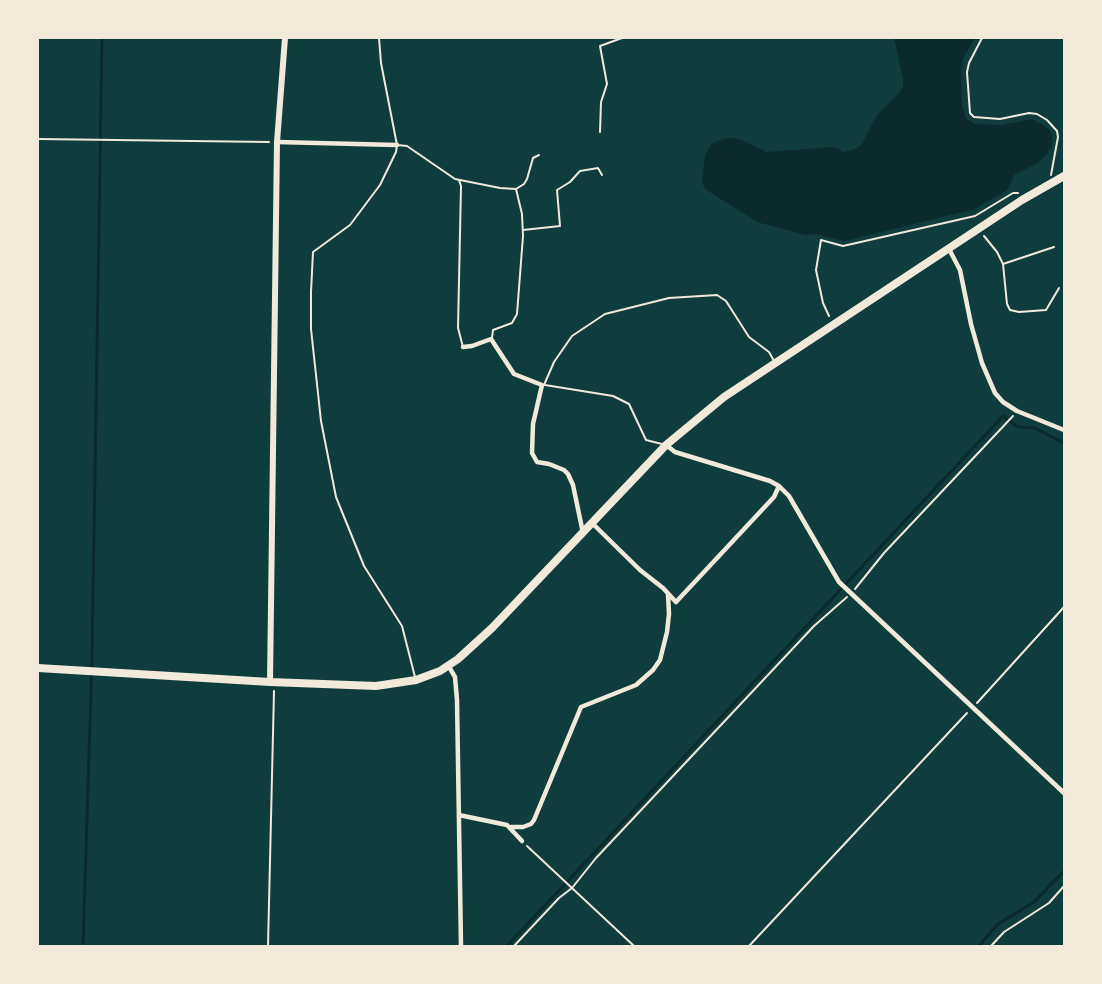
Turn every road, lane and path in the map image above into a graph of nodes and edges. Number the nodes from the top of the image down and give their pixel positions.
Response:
1 (285, 38) edge
2 (379, 38) edge
3 (642, 38) edge
4 (982, 38) edge
5 (600, 132) dead end
6 (38, 139) edge
7 (277, 142) junction
8 (397, 145) junction
9 (539, 155) dead end
10 (603, 176) dead end
11 (1065, 176) edge
12 (459, 180) junction
13 (1054, 182) junction
14 (516, 189) junction
15 (1022, 200) junction
16 (523, 230) junction
17 (978, 230) junction
18 (1054, 247) dead end
19 (949, 249) junction
20 (1004, 264) junction
21 (1059, 288) dead end
22 (834, 324) junction
23 (492, 339) junction
24 (462, 347) joint
25 (775, 363) junction
26 (543, 385) junction
27 (1013, 416) dead end
28 (1065, 430) edge
29 (666, 445) junction
30 (779, 486) junction
31 (592, 523) junction
32 (583, 533) junction
33 (668, 594) junction
34 (852, 594) junction
35 (1065, 608) edge
36 (448, 665) junction
37 (38, 668) edge
38 (416, 680) junction
39 (272, 682) junction
40 (973, 707) junction
41 (1065, 793) edge
42 (459, 814) junction
43 (511, 827) junction
44 (522, 841) joint
45 (1065, 886) edge
46 (572, 888) junction
47 (268, 946) edge
48 (461, 946) edge
49 (514, 946) edge
50 (634, 946) edge
51 (749, 946) edge
52 (991, 946) edge

1 - 7 street
2 - 8 lane
3 - 5 path
4 - 13 path
6 - 7 path
7 - 8 street
7 - 39 street
8 - 12 lane
8 - 38 lane
9 - 14 lane
10 - 16 lane
11 - 13 main road
12 - 14 lane
12 - 24 lane
13 - 15 main road
14 - 16 lane
15 - 17 main road
15 - 22 path
16 - 23 lane
17 - 19 main road
17 - 20 path
18 - 20 path
19 - 22 main road
19 - 28 street
20 - 21 path
22 - 25 main road
23 - 24 street
23 - 26 street
25 - 26 lane
25 - 29 main road
26 - 29 lane
26 - 32 street
27 - 34 path
29 - 30 street
29 - 31 main road
30 - 33 street
30 - 34 street
31 - 32 main road
31 - 33 street
32 - 36 main road
33 - 43 street
34 - 40 street
34 - 46 path
35 - 40 path
36 - 38 main road
36 - 42 street
37 - 39 main road
38 - 39 main road
39 - 47 path
40 - 41 street
40 - 51 path
42 - 43 street
42 - 48 street
43 - 44 street
44 - 46 path
45 - 52 path
46 - 49 path
46 - 50 path

